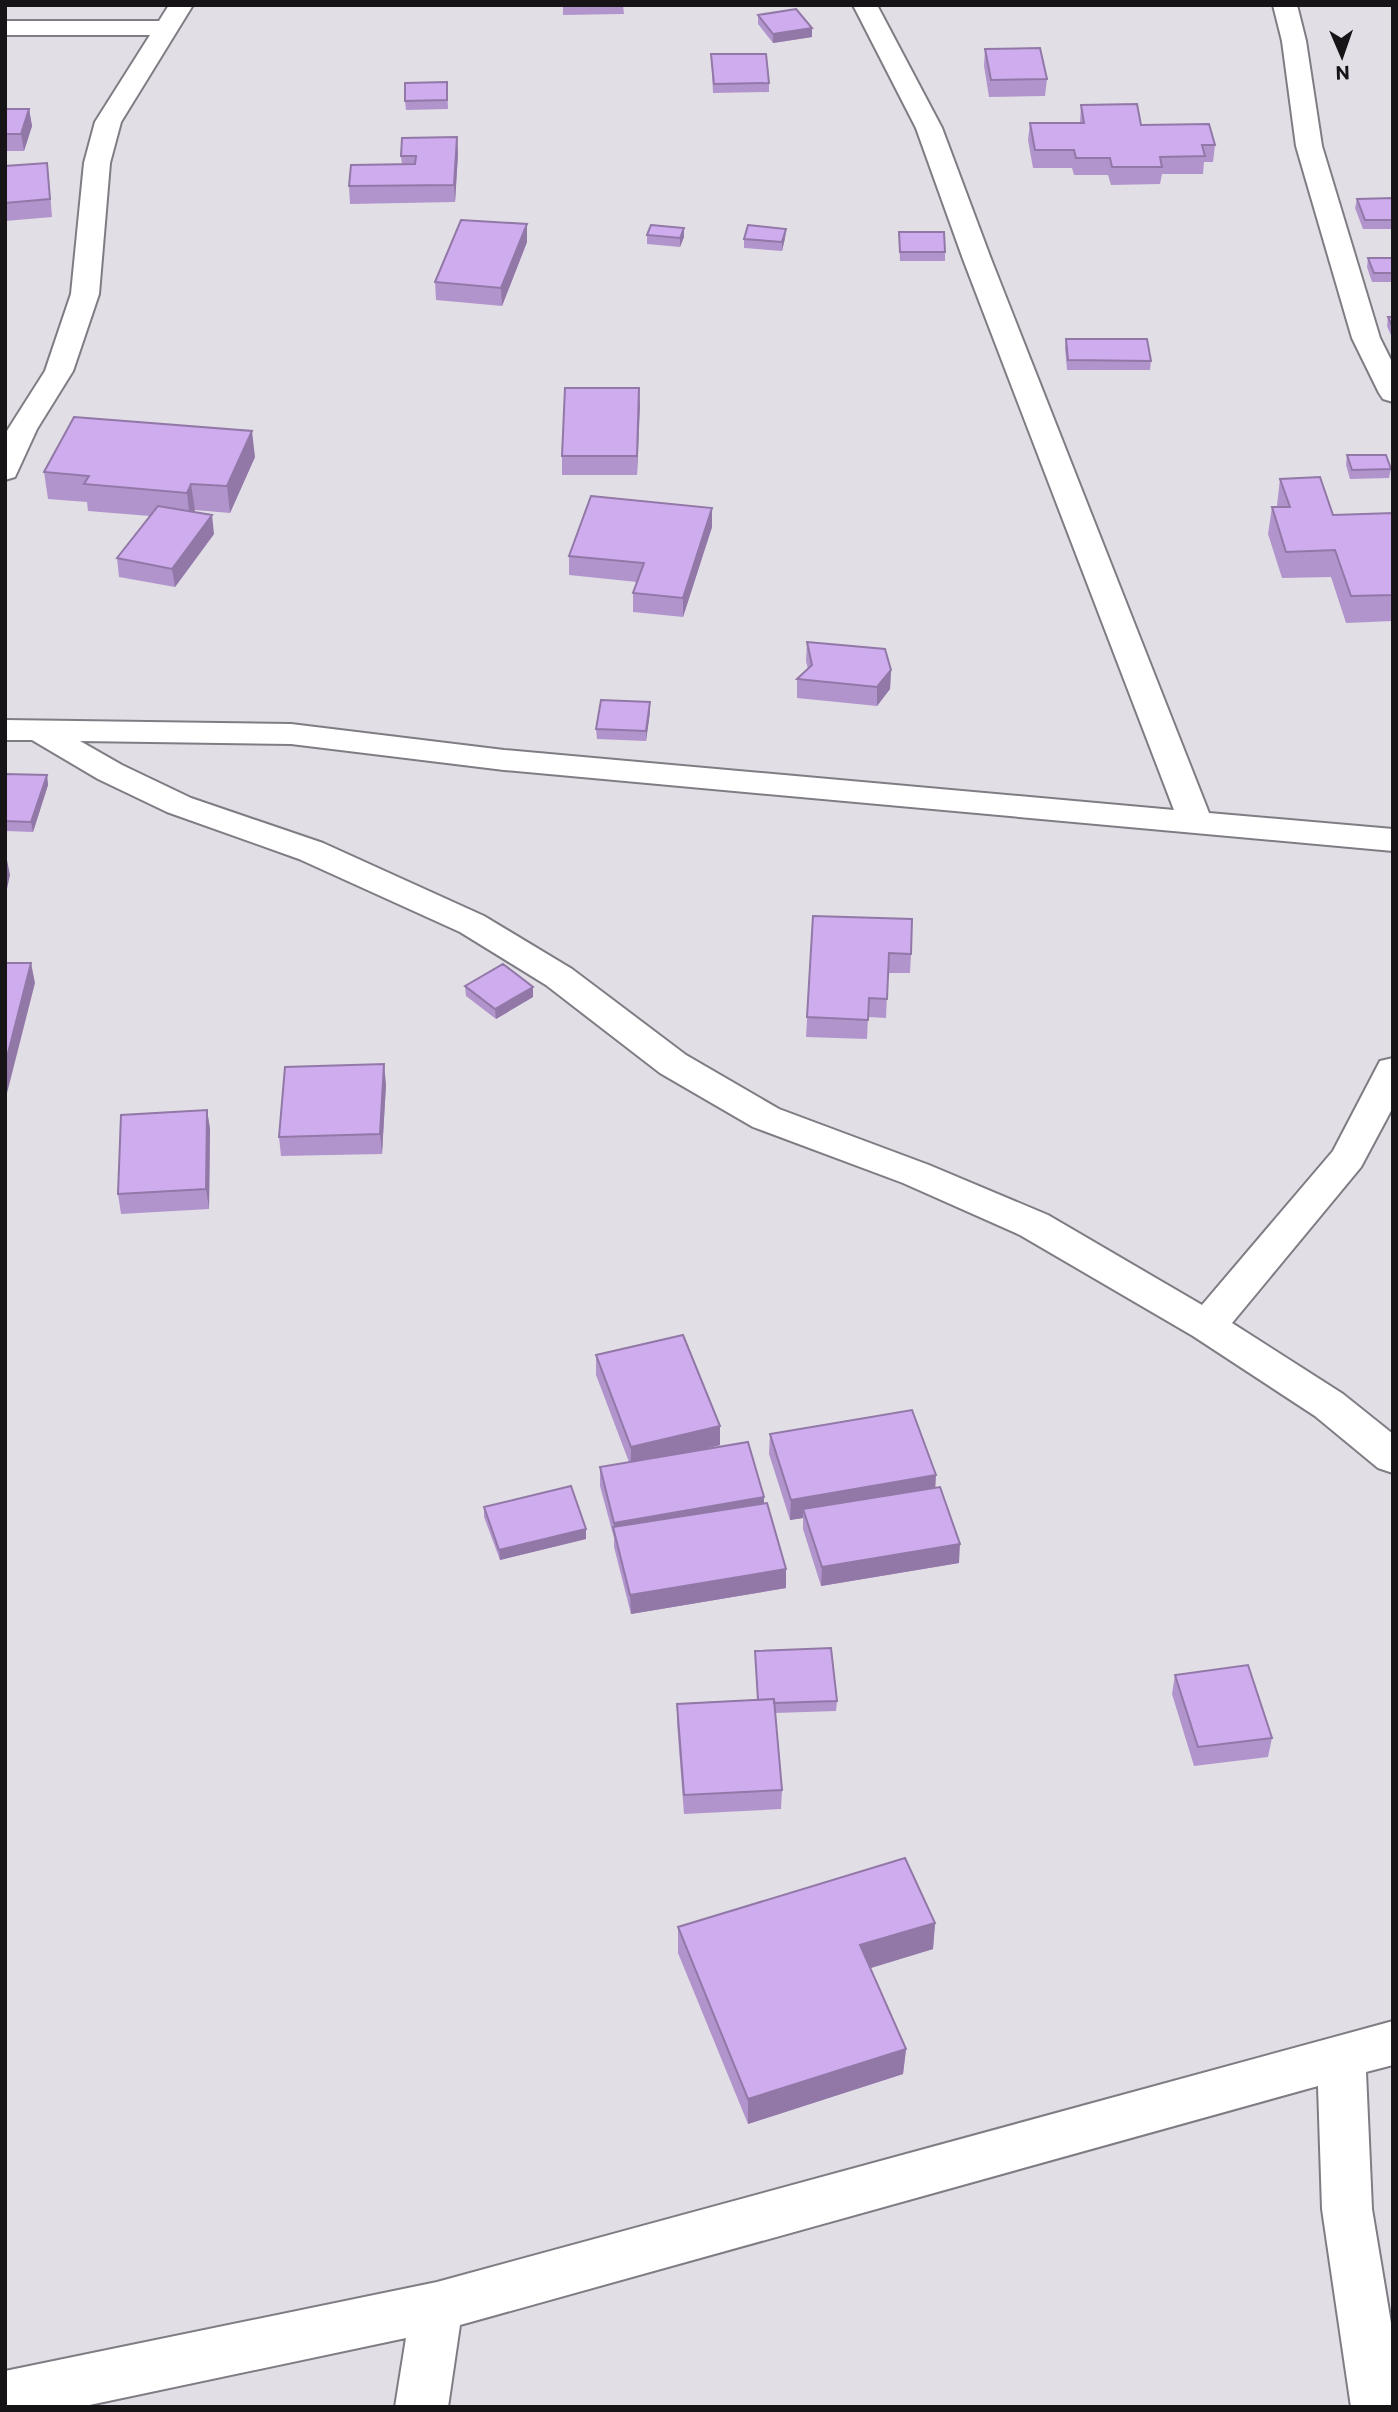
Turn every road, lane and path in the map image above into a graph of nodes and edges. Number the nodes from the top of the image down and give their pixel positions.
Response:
1 (181, 5) edge
2 (865, 5) edge
3 (1285, 5) edge
4 (5, 28) edge
5 (166, 28) junction
6 (1366, 338) junction
7 (1393, 346) edge
8 (1393, 393) edge
9 (5, 471) edge
10 (23, 731) edge
11 (1196, 822) junction
12 (1393, 840) edge
13 (1393, 1070) edge
14 (1207, 1326) junction
15 (1393, 1457) edge
16 (1393, 2043) edge
17 (1341, 2056) junction
18 (437, 2307) junction
19 (5, 2397) edge
20 (421, 2407) edge
21 (1378, 2407) edge

1 - 5 street
2 - 11 street
3 - 6 street
4 - 5 street
5 - 9 street
6 - 7 street
6 - 8 street
10 - 11 street
10 - 14 street
11 - 12 street
13 - 14 street
14 - 15 street
16 - 17 street
17 - 18 street
17 - 21 street
18 - 19 street
18 - 20 street

